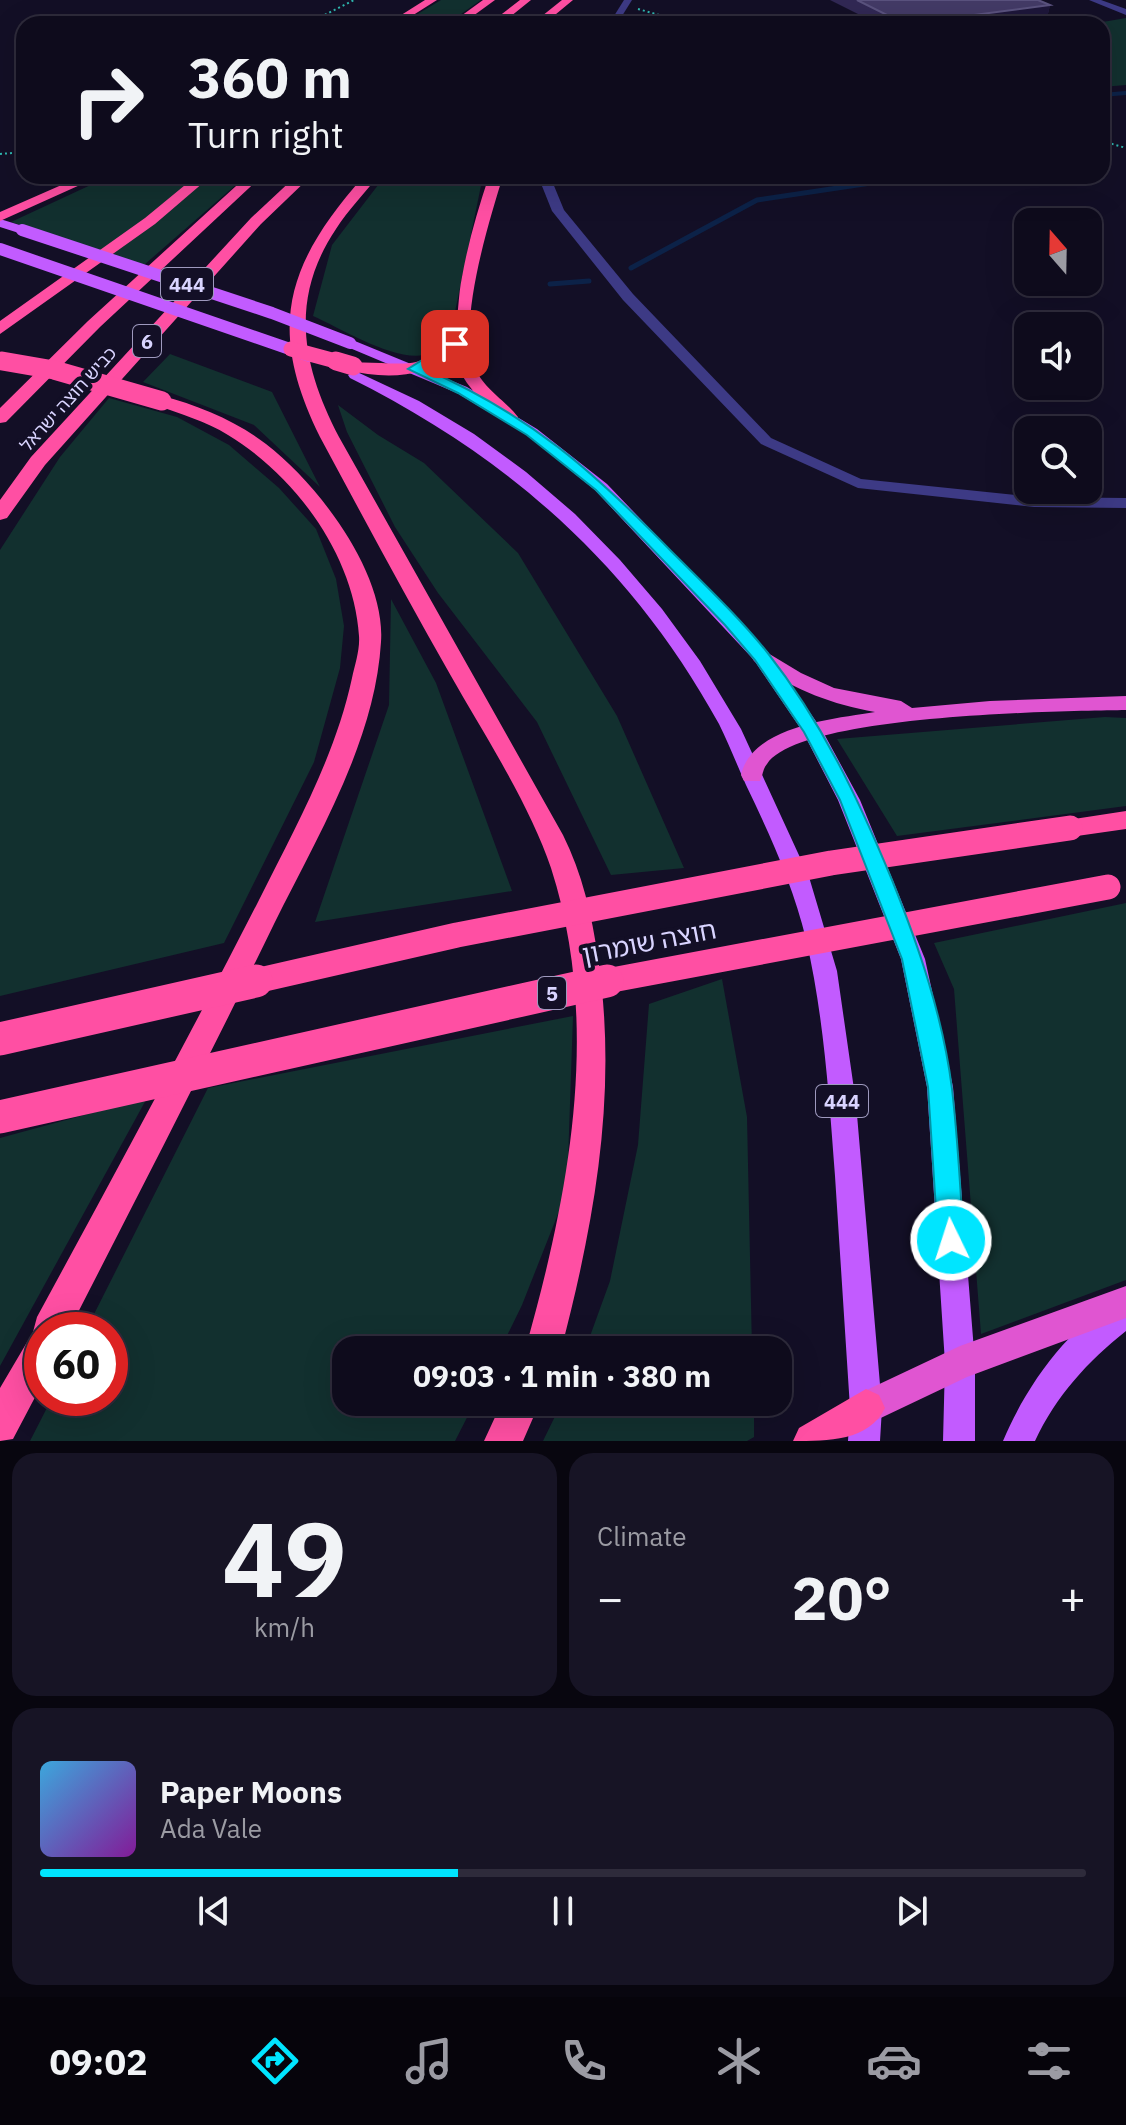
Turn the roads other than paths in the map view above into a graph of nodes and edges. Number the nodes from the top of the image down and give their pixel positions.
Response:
1 (432, 0) edge
2 (448, 0) edge
3 (490, 0) edge
4 (526, 0) edge
5 (568, 0) edge
6 (1093, 0) edge
7 (1126, 12) edge
8 (405, 16) edge
9 (425, 16) edge
10 (467, 16) edge
11 (505, 16) edge
12 (547, 16) edge
13 (76, 184) edge
14 (194, 184) edge
15 (246, 184) edge
16 (295, 184) edge
17 (364, 184) edge
18 (493, 184) edge
19 (547, 184) edge
20 (61, 191) junction
21 (0, 200) edge
22 (0, 220) edge
23 (0, 249) edge
24 (0, 329) edge
25 (460, 336) junction
26 (291, 349) joint
27 (0, 361) edge
28 (414, 369) junction
29 (354, 370) junction
30 (509, 417) junction
31 (0, 418) edge
32 (1126, 503) edge
33 (0, 514) edge
34 (761, 656) junction
35 (1126, 703) edge
36 (950, 711) junction
37 (812, 730) junction
38 (752, 775) junction
39 (1126, 820) edge
40 (1117, 885) edge
41 (0, 1039) edge
42 (0, 1117) edge
43 (1126, 1302) edge
44 (60, 1312) edge
45 (1126, 1312) edge
46 (547, 1336) edge
47 (960, 1363) junction
48 (24, 1380) edge
49 (515, 1416) edge
50 (865, 1424) edge
51 (0, 1426) edge
52 (503, 1441) edge
53 (812, 1441) edge
54 (959, 1441) edge
55 (1019, 1441) edge

1 - 8 highway
2 - 9 highway
3 - 10 highway
4 - 11 highway
5 - 12 highway
6 - 7 street
13 - 20 highway
14 - 24 highway
15 - 31 highway, כביש חוצה ישראל / 6
16 - 33 highway, כביש חוצה ישראל / 6
17 - 46 highway
18 - 25 highway
19 - 32 street
20 - 21 highway
20 - 22 highway
22 - 28 main road, 444, bridge
23 - 26 main road, 444, bridge
25 - 28 highway
25 - 30 highway
26 - 29 highway, bridge
27 - 44 highway, bridge
28 - 29 highway
28 - 30 main road, 444
29 - 38 main road, 444
30 - 34 main road, 444
34 - 36 highway
34 - 37 main road, 444
35 - 36 highway
36 - 37 highway
37 - 38 highway
37 - 47 main road, 444
38 - 50 main road, 444
39 - 41 highway, חוצה שומרון, bridge
40 - 42 highway, חוצה שומרון / 5, bridge
43 - 47 highway
45 - 55 main road
47 - 50 highway
47 - 54 main road, 444
48 - 51 highway
49 - 52 highway
50 - 53 highway

